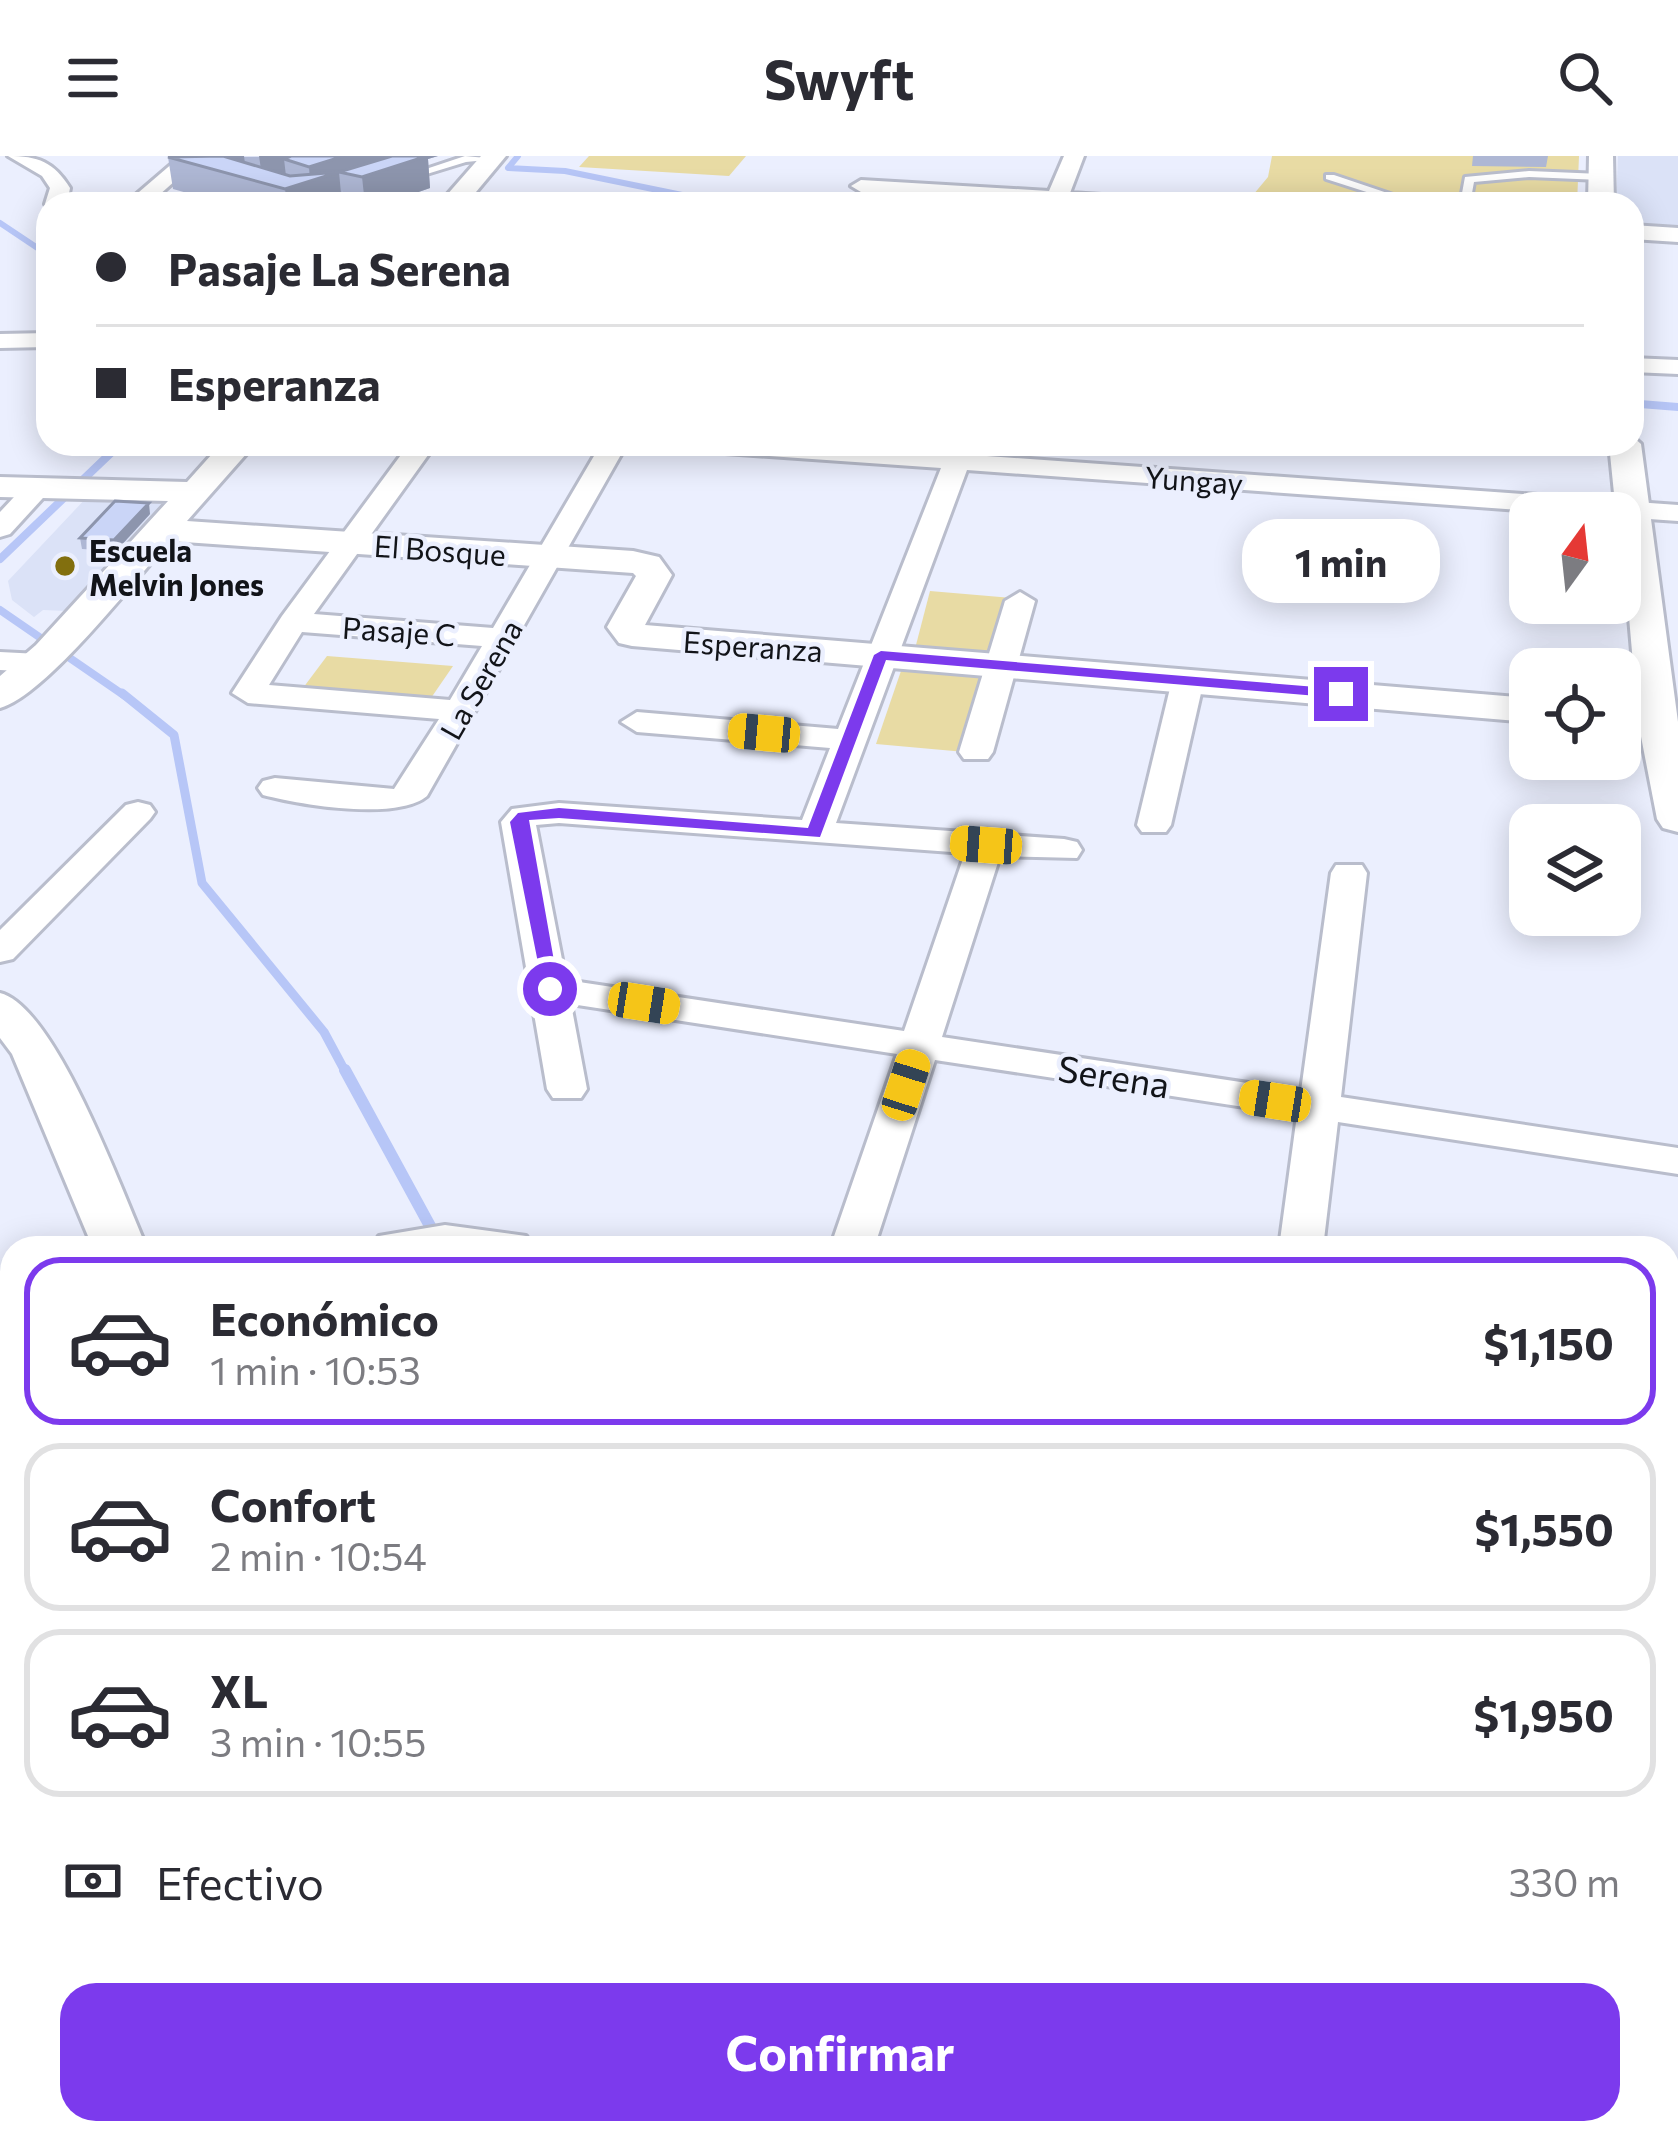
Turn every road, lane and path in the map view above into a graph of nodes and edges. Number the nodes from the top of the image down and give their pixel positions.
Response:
1 (19, 156) edge
2 (193, 156) edge
3 (450, 156) edge
4 (1074, 156) edge
5 (483, 158) edge
6 (1330, 177) dead end
7 (1601, 179) edge
8 (381, 185) edge
9 (861, 186) dead end
10 (59, 192) edge
11 (150, 192) edge
12 (460, 192) edge
13 (939, 192) edge
14 (1060, 192) edge
15 (1377, 192) edge
16 (1467, 192) edge
17 (1644, 233) edge
18 (1678, 235) edge
19 (0, 340) edge
20 (36, 340) edge
21 (1644, 365) edge
22 (1678, 368) edge
23 (228, 456) edge
24 (414, 456) edge
25 (607, 456) edge
26 (959, 456) edge
27 (984, 456) edge
28 (1627, 456) edge
29 (0, 487) edge
30 (45, 488) junction
31 (198, 492) junction
32 (1632, 492) edge
33 (1509, 500) edge
34 (1641, 510) edge
35 (1678, 513) edge
36 (0, 528) edge
37 (162, 530) junction
38 (350, 544) junction
39 (550, 556) junction
40 (1641, 592) edge
41 (1020, 601) dead end
42 (293, 622) junction
43 (626, 627) joint
44 (504, 638) junction
45 (40, 652) edge
46 (881, 655) junction
47 (1003, 665) junction
48 (1188, 680) junction
49 (0, 696) edge
50 (1509, 708) edge
51 (463, 711) junction
52 (1652, 720) edge
53 (637, 722) dead end
54 (849, 740) junction
55 (976, 752) dead end
56 (275, 788) dead end
57 (138, 812) dead end
58 (1678, 819) edge
59 (1154, 825) dead end
60 (814, 833) junction
61 (986, 845) junction
62 (1064, 850) dead end
63 (1349, 873) dead end
64 (0, 951) edge
65 (550, 989) junction
66 (0, 1007) edge
67 (920, 1045) junction
68 (568, 1089) dead end
69 (1320, 1108) junction
70 (1678, 1161) edge
71 (115, 1236) edge
72 (856, 1236) edge
73 (1303, 1236) edge

1 - 10 street
2 - 11 street
3 - 5 lane
4 - 14 street
5 - 8 lane
5 - 12 street
6 - 15 lane
7 - 16 lane
9 - 13 street
17 - 18 street
19 - 20 street
21 - 22 street
23 - 31 street
24 - 38 street
25 - 39 street, La Serena
26 - 46 street
27 - 33 street, Yungay
28 - 32 street
29 - 30 street
30 - 31 street
30 - 36 street
31 - 37 street
34 - 35 street, Yungay
37 - 38 street, El Bosque
37 - 45 street
38 - 39 street, El Bosque
38 - 42 street
39 - 43 street, El Bosque
39 - 44 street, La Serena
40 - 52 street
41 - 47 street
42 - 44 street, Pasaje C
42 - 51 street
43 - 46 street, Esperanza
44 - 51 street, La Serena
45 - 49 street
46 - 47 street, Esperanza
46 - 54 street
47 - 48 street, Esperanza
47 - 55 street
48 - 50 street, Esperanza
48 - 59 street
51 - 56 street, La Serena
52 - 58 street
53 - 54 street
54 - 60 street
57 - 64 street
60 - 61 street
60 - 65 street
61 - 62 street
61 - 67 street
63 - 69 street
65 - 67 street, Serena
65 - 68 street
66 - 71 street
67 - 69 street, Serena
67 - 72 street
69 - 70 street, Serena
69 - 73 street

